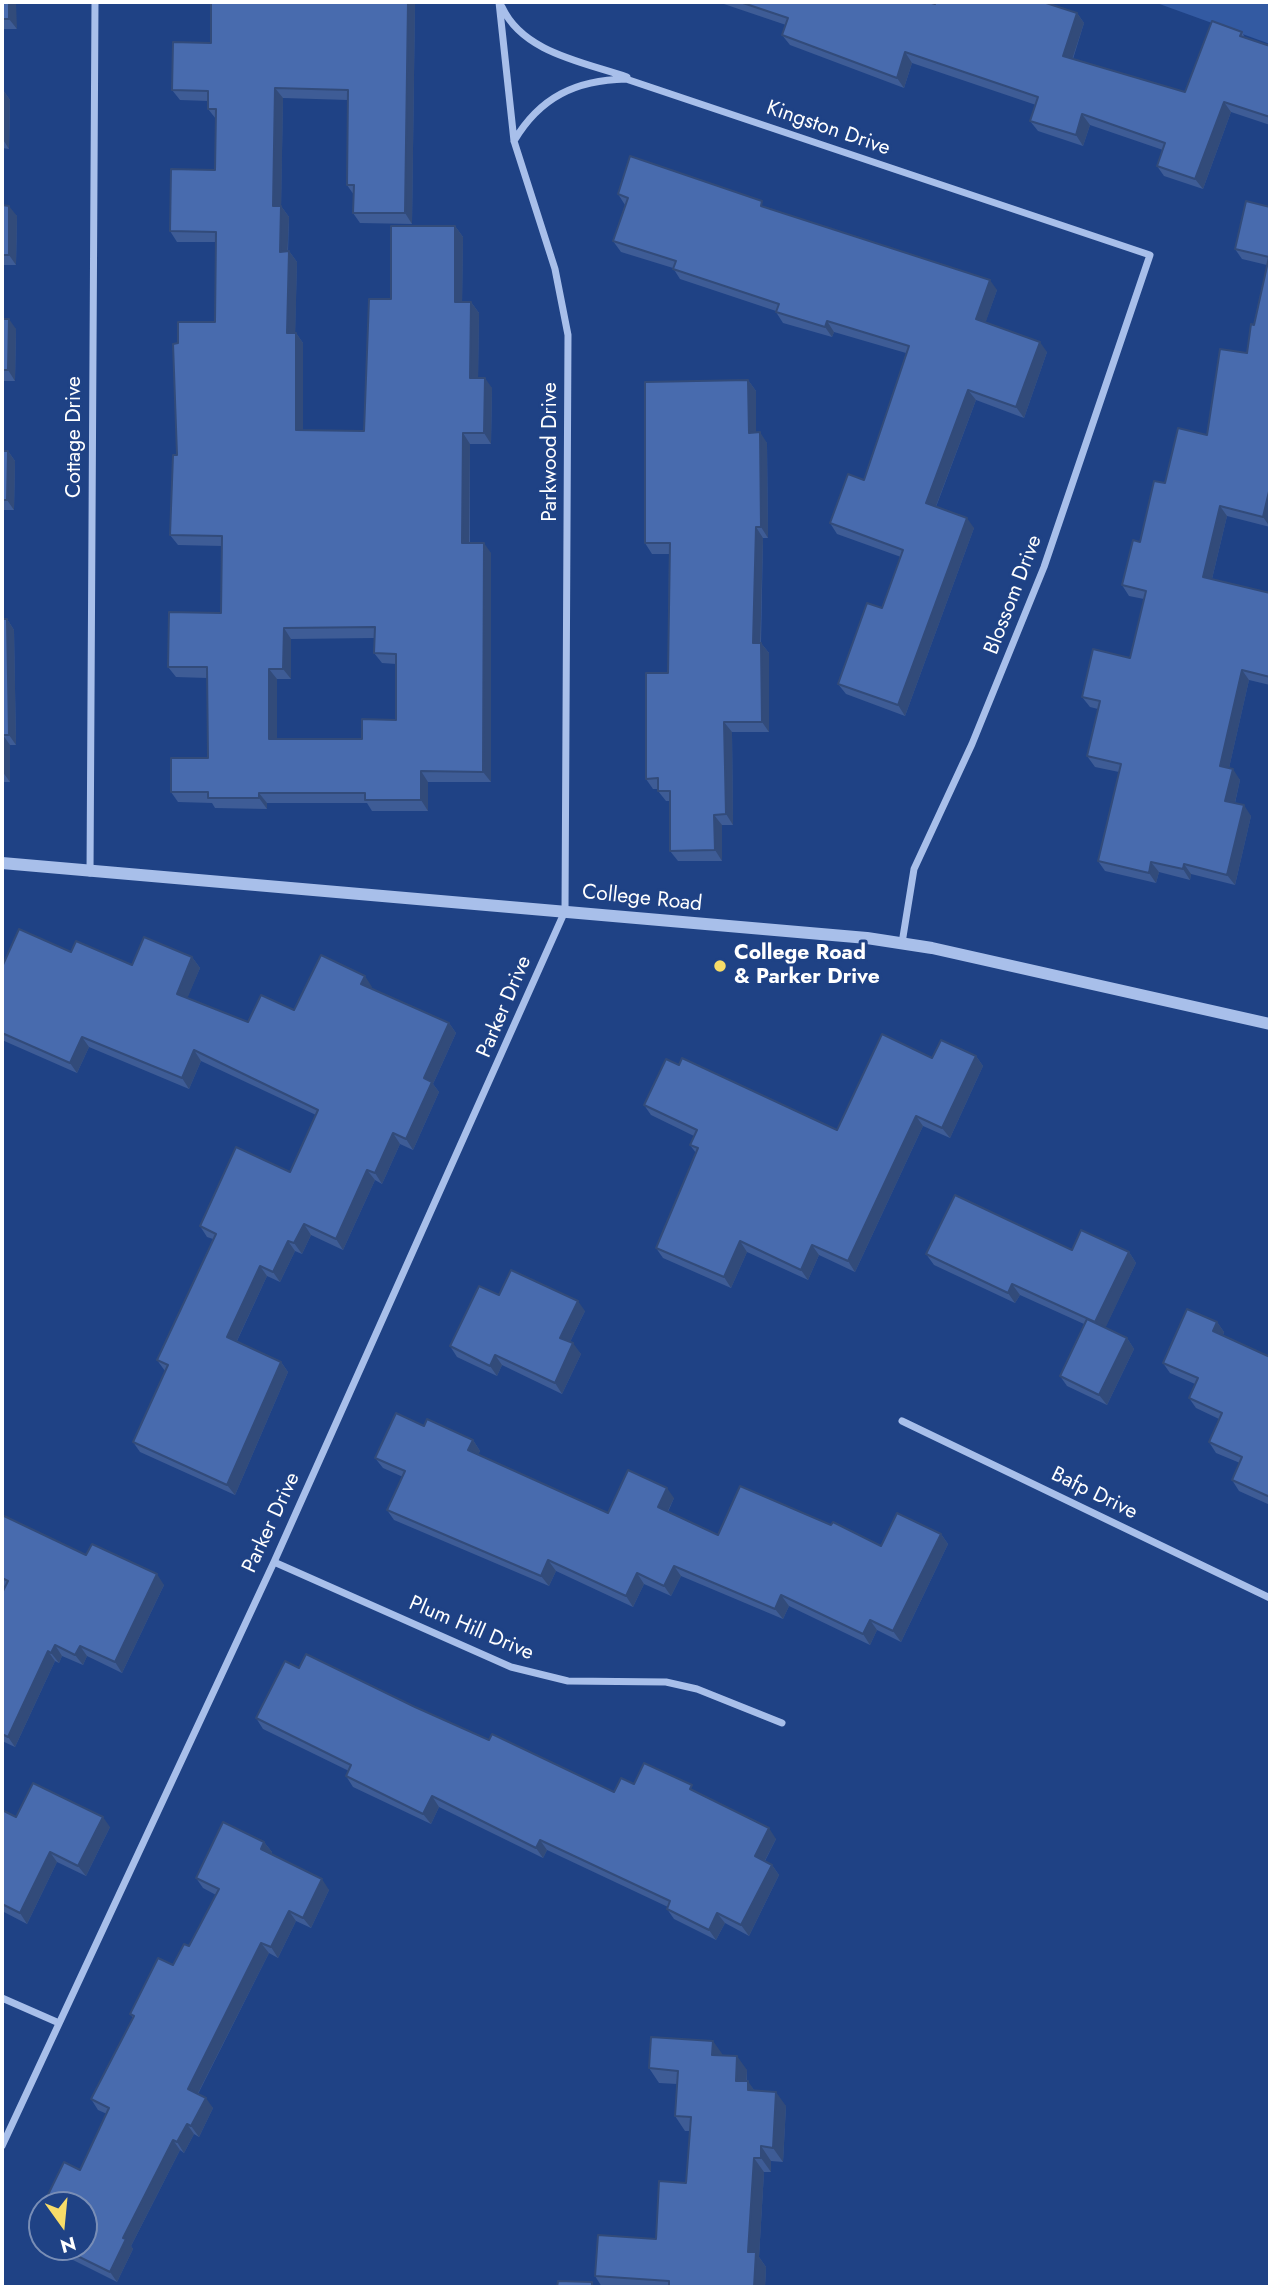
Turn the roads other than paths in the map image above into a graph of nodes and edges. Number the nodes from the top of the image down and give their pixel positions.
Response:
1 (94, 2) edge
2 (499, 2) edge
3 (658, 88) junction
4 (514, 141) junction
5 (1150, 255) joint
6 (2, 863) edge
7 (90, 873) junction
8 (565, 911) junction
9 (902, 943) junction
10 (1270, 1024) edge
11 (902, 1422) dead end
12 (274, 1562) junction
13 (1270, 1598) edge
14 (782, 1723) dead end
15 (2, 1998) edge
16 (59, 2023) junction
17 (2, 2146) edge

1 - 7 street, Cottage Drive
2 - 3 street
2 - 4 street, Parkwood Drive
3 - 4 street, Kingston Drive
3 - 5 street, Kingston Drive
4 - 8 street, Parkwood Drive
5 - 9 street, Blossom Drive
6 - 7 street, College Road
7 - 8 street, College Road
8 - 9 street, College Road
8 - 12 street, Parker Drive
9 - 10 street, College Road
11 - 13 street, Bafp Drive
12 - 14 street, Plum Hill Drive
12 - 16 street, Parker Drive
15 - 16 street
16 - 17 street, Parker Drive

